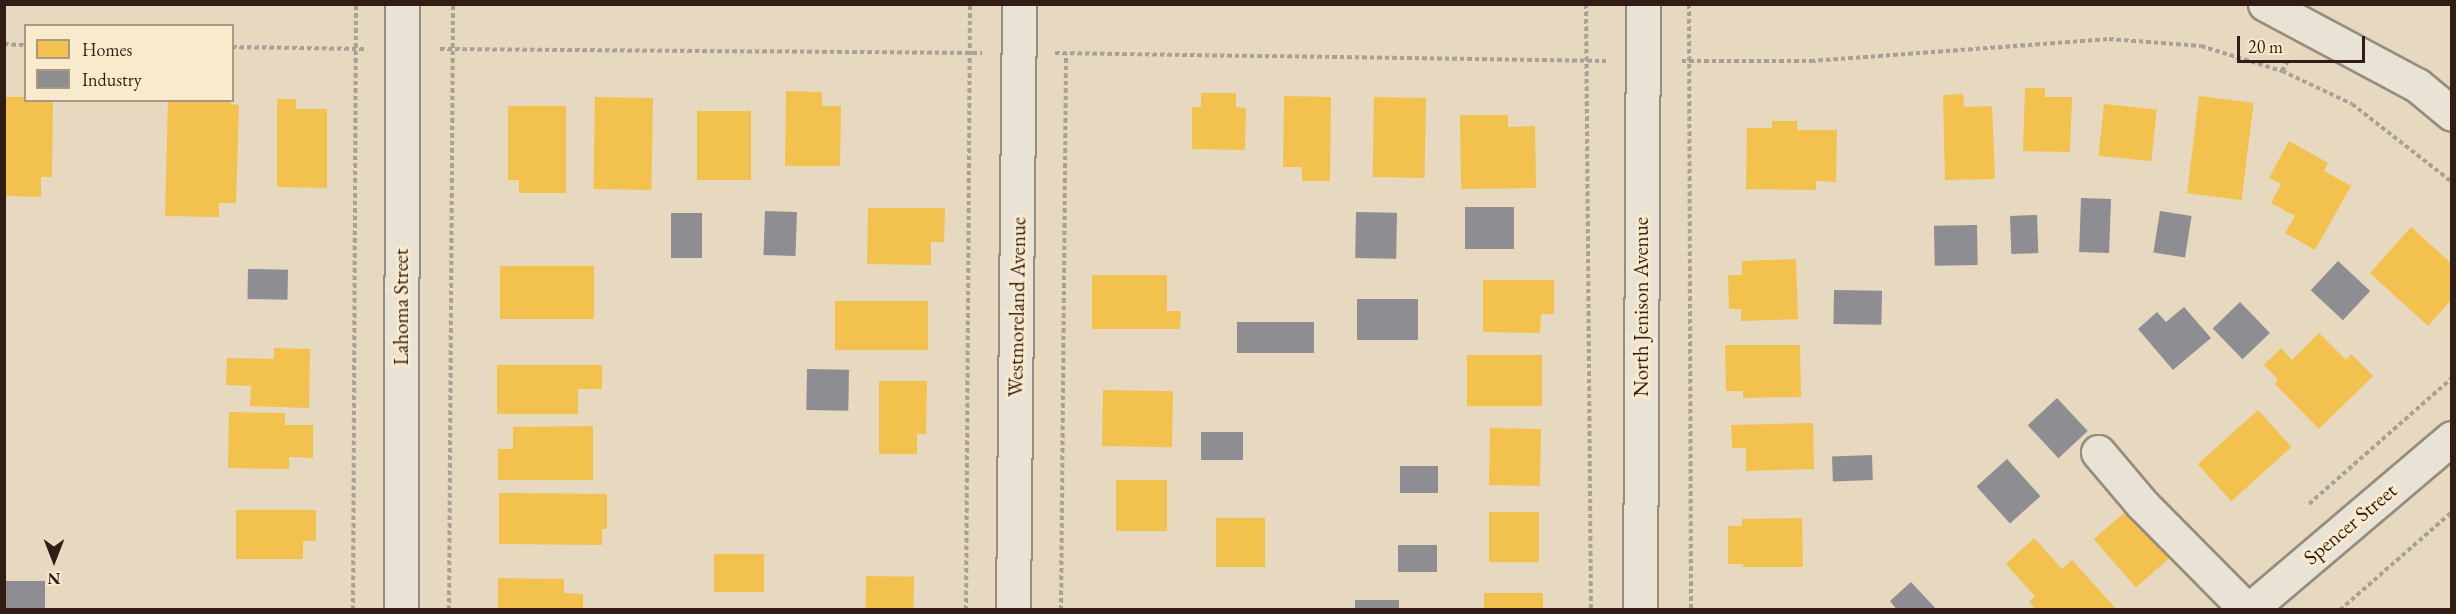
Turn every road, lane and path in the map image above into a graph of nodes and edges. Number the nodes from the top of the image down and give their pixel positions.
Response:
1 (356, 4) edge
2 (402, 4) edge
3 (453, 4) edge
4 (970, 4) edge
5 (1019, 4) edge
6 (1586, 4) edge
7 (1643, 4) edge
8 (1689, 4) edge
9 (2265, 4) edge
10 (2307, 25) junction
11 (4, 45) edge
12 (24, 45) edge
13 (234, 47) edge
14 (356, 49) junction
15 (401, 49) junction
16 (453, 49) junction
17 (970, 53) junction
18 (1019, 53) junction
19 (1066, 54) junction
20 (1587, 61) junction
21 (1643, 61) junction
22 (1689, 61) junction
23 (2282, 71) junction
24 (2451, 114) edge
25 (2451, 182) edge
26 (2451, 378) edge
27 (2451, 438) edge
28 (2097, 452) dead end
29 (2301, 512) dead end
30 (2451, 512) edge
31 (353, 609) edge
32 (400, 609) edge
33 (449, 609) edge
34 (966, 609) edge
35 (1013, 609) edge
36 (1061, 609) edge
37 (1591, 609) edge
38 (1640, 609) edge
39 (1692, 609) edge
40 (2248, 609) edge
41 (2340, 609) edge

1 - 14 path
2 - 15 street, Lahoma Street
3 - 16 path
4 - 17 path
5 - 18 street, Westmoreland Avenue
6 - 20 path
7 - 21 street, North Jenison Avenue
8 - 22 path
9 - 10 street
10 - 23 path
10 - 24 street
11 - 12 path
13 - 14 path
14 - 15 path
14 - 31 path
15 - 16 path
15 - 32 street, Lahoma Street
16 - 17 path
16 - 33 path
17 - 18 path
17 - 34 path
18 - 19 path
18 - 35 street, Westmoreland Avenue
19 - 20 path
19 - 36 path
20 - 21 path
20 - 37 path
21 - 22 path
21 - 38 street, North Jenison Avenue
22 - 23 path
22 - 39 path
23 - 25 path
26 - 29 path
27 - 40 street, Spencer Street
28 - 40 street
30 - 41 path

